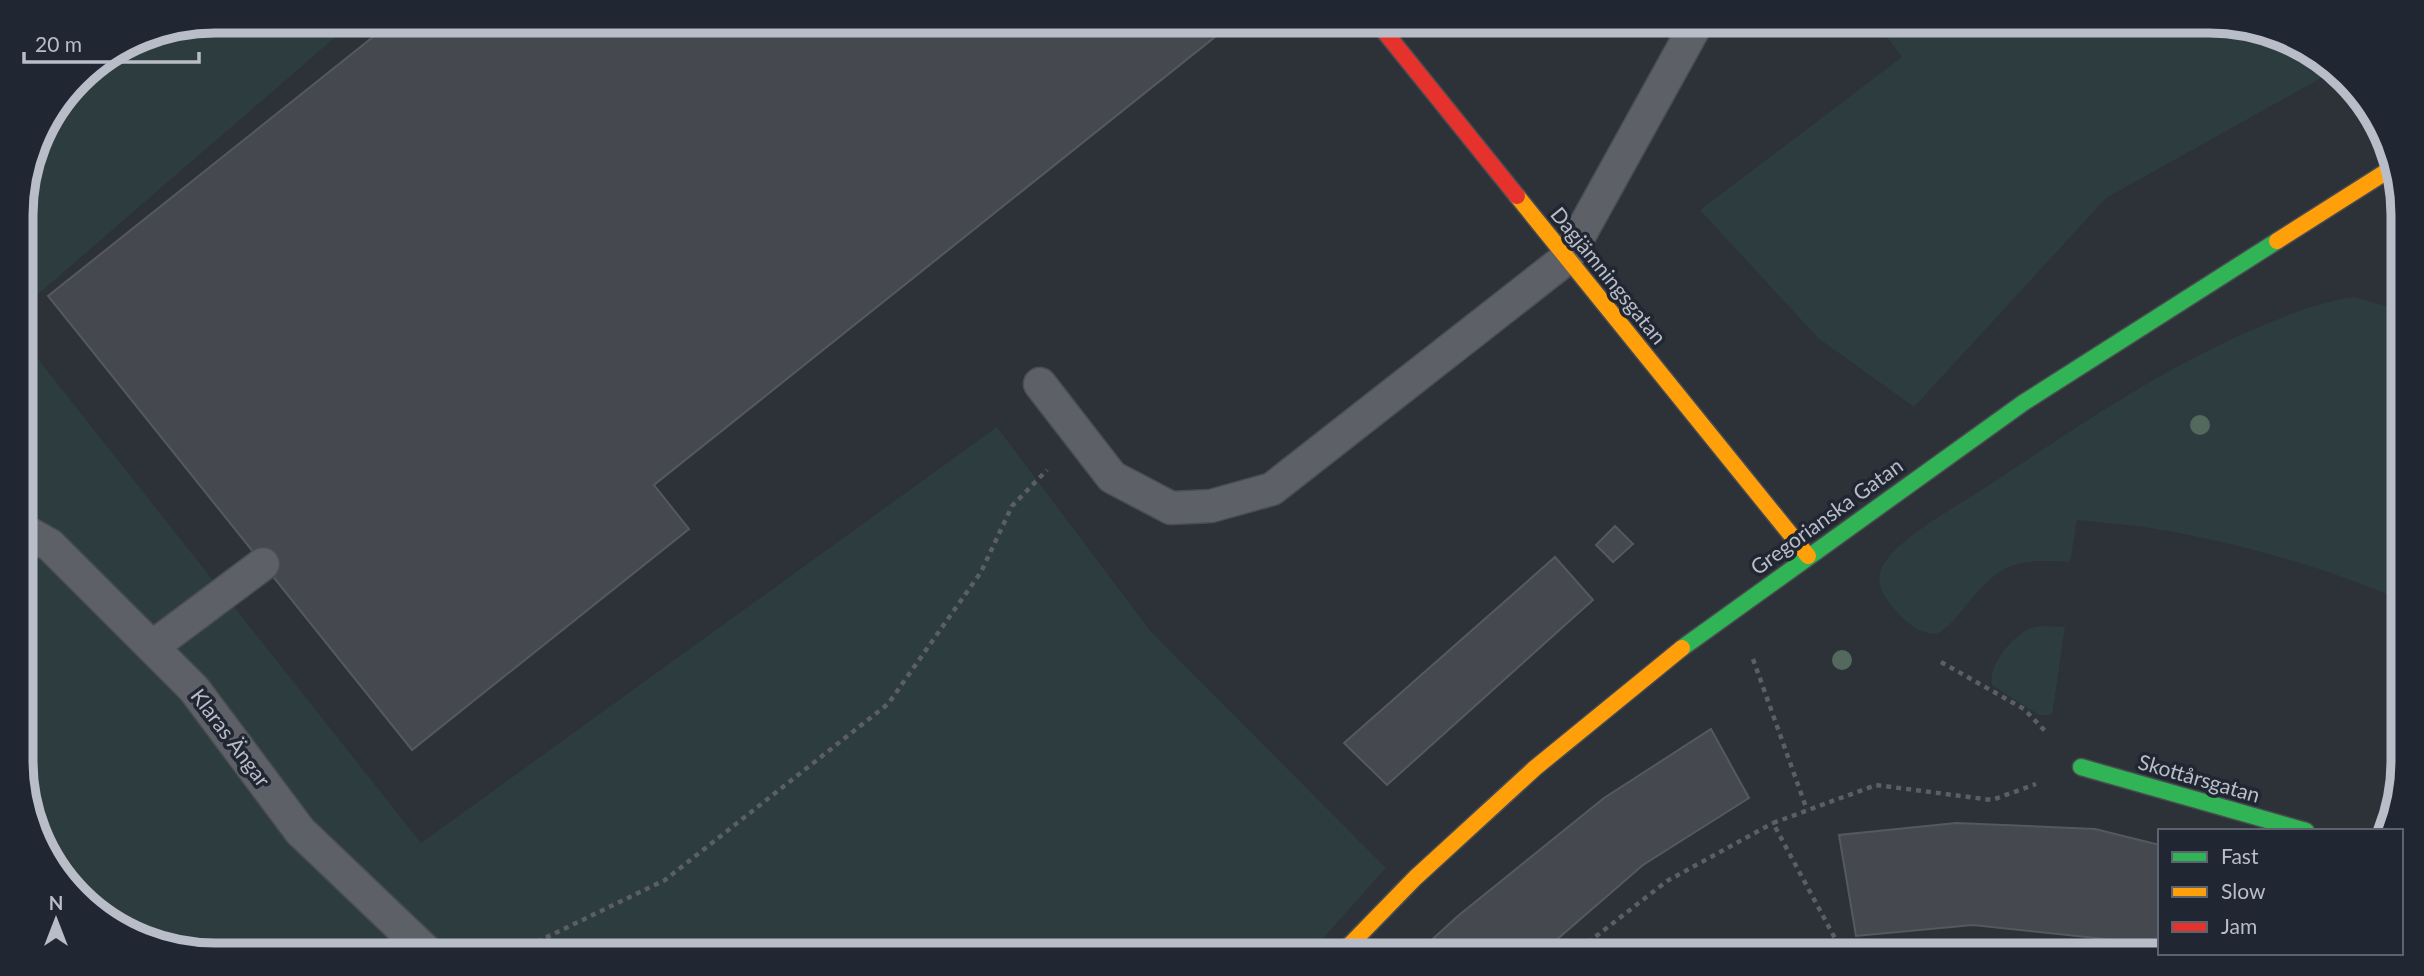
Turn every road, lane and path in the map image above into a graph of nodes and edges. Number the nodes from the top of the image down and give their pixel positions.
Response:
1 (1386, 33) edge
2 (1691, 33) edge
3 (2387, 178) edge
4 (1567, 258) junction
5 (1040, 384) dead end
6 (1080, 436) junction
7 (33, 536) edge
8 (1808, 556) junction
9 (263, 564) dead end
10 (152, 647) junction
11 (1751, 652) dead end
12 (1941, 662) dead end
13 (2081, 767) junction
14 (1807, 810) junction
15 (1773, 822) junction
16 (2299, 829) edge
17 (1352, 942) edge
18 (1588, 942) edge
19 (1838, 942) edge
20 (417, 943) edge
21 (535, 943) edge

1 - 4 street, Dagjämningsgatan
2 - 4 lane
3 - 8 street, Gregorianska Gatan
4 - 6 lane
4 - 8 street, Dagjämningsgatan
5 - 6 lane
6 - 21 path
7 - 10 lane, Klaras Ängar
8 - 17 street, Gregorianska Gatan
9 - 10 lane
10 - 20 lane, Klaras Ängar
11 - 14 path
12 - 13 path
13 - 14 path
13 - 16 street, Skottårsgatan
14 - 15 path
15 - 18 path
15 - 19 path

